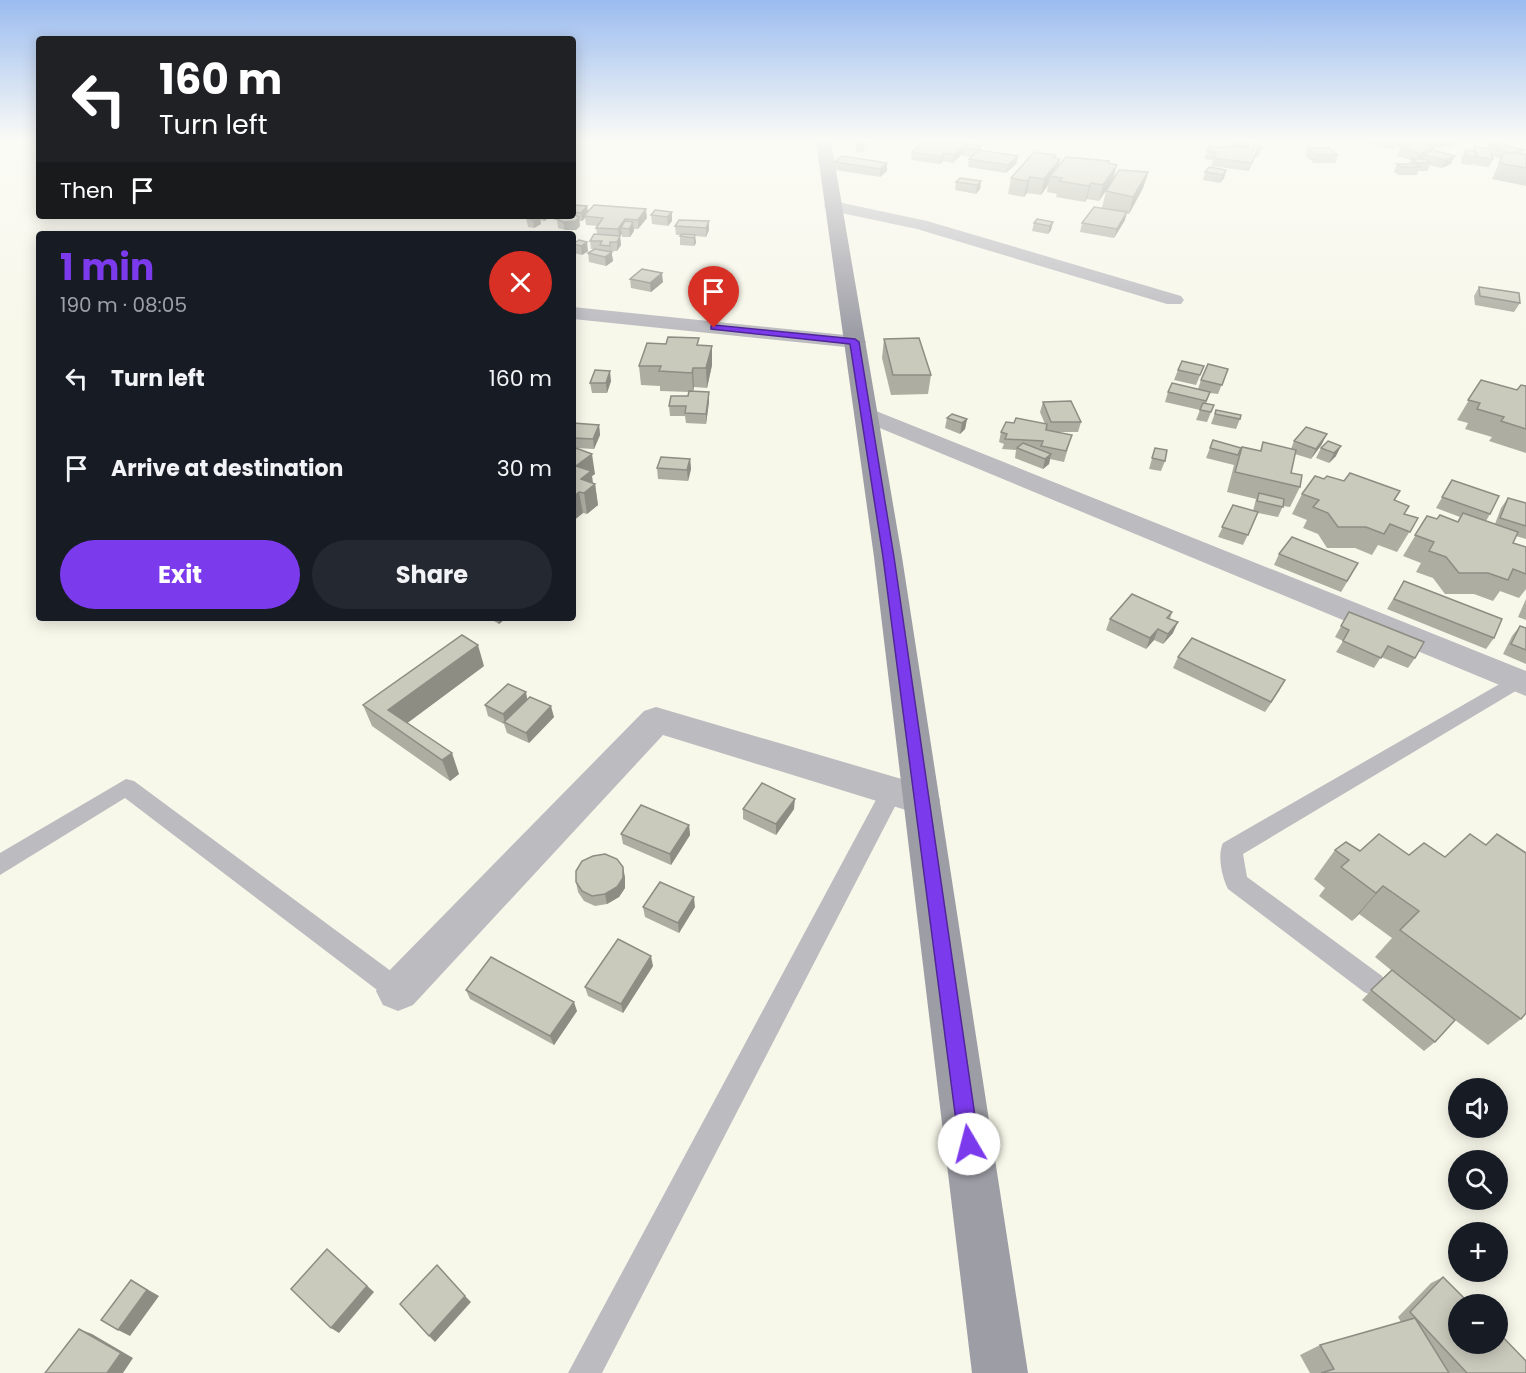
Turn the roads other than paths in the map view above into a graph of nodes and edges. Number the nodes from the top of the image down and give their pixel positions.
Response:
1 (833, 206) joint
2 (1174, 300) dead end
3 (576, 313) edge
4 (855, 342) junction
5 (866, 414) junction
6 (1521, 682) edge
7 (907, 796) junction
8 (0, 865) edge
9 (1373, 984) edge
10 (398, 991) joint
11 (584, 1373) edge
12 (1000, 1373) edge

1 - 2 street
1 - 4 street
3 - 4 street
4 - 5 street
5 - 6 street
5 - 7 street
6 - 9 lane
7 - 10 street
7 - 11 lane
7 - 12 street
8 - 10 lane

